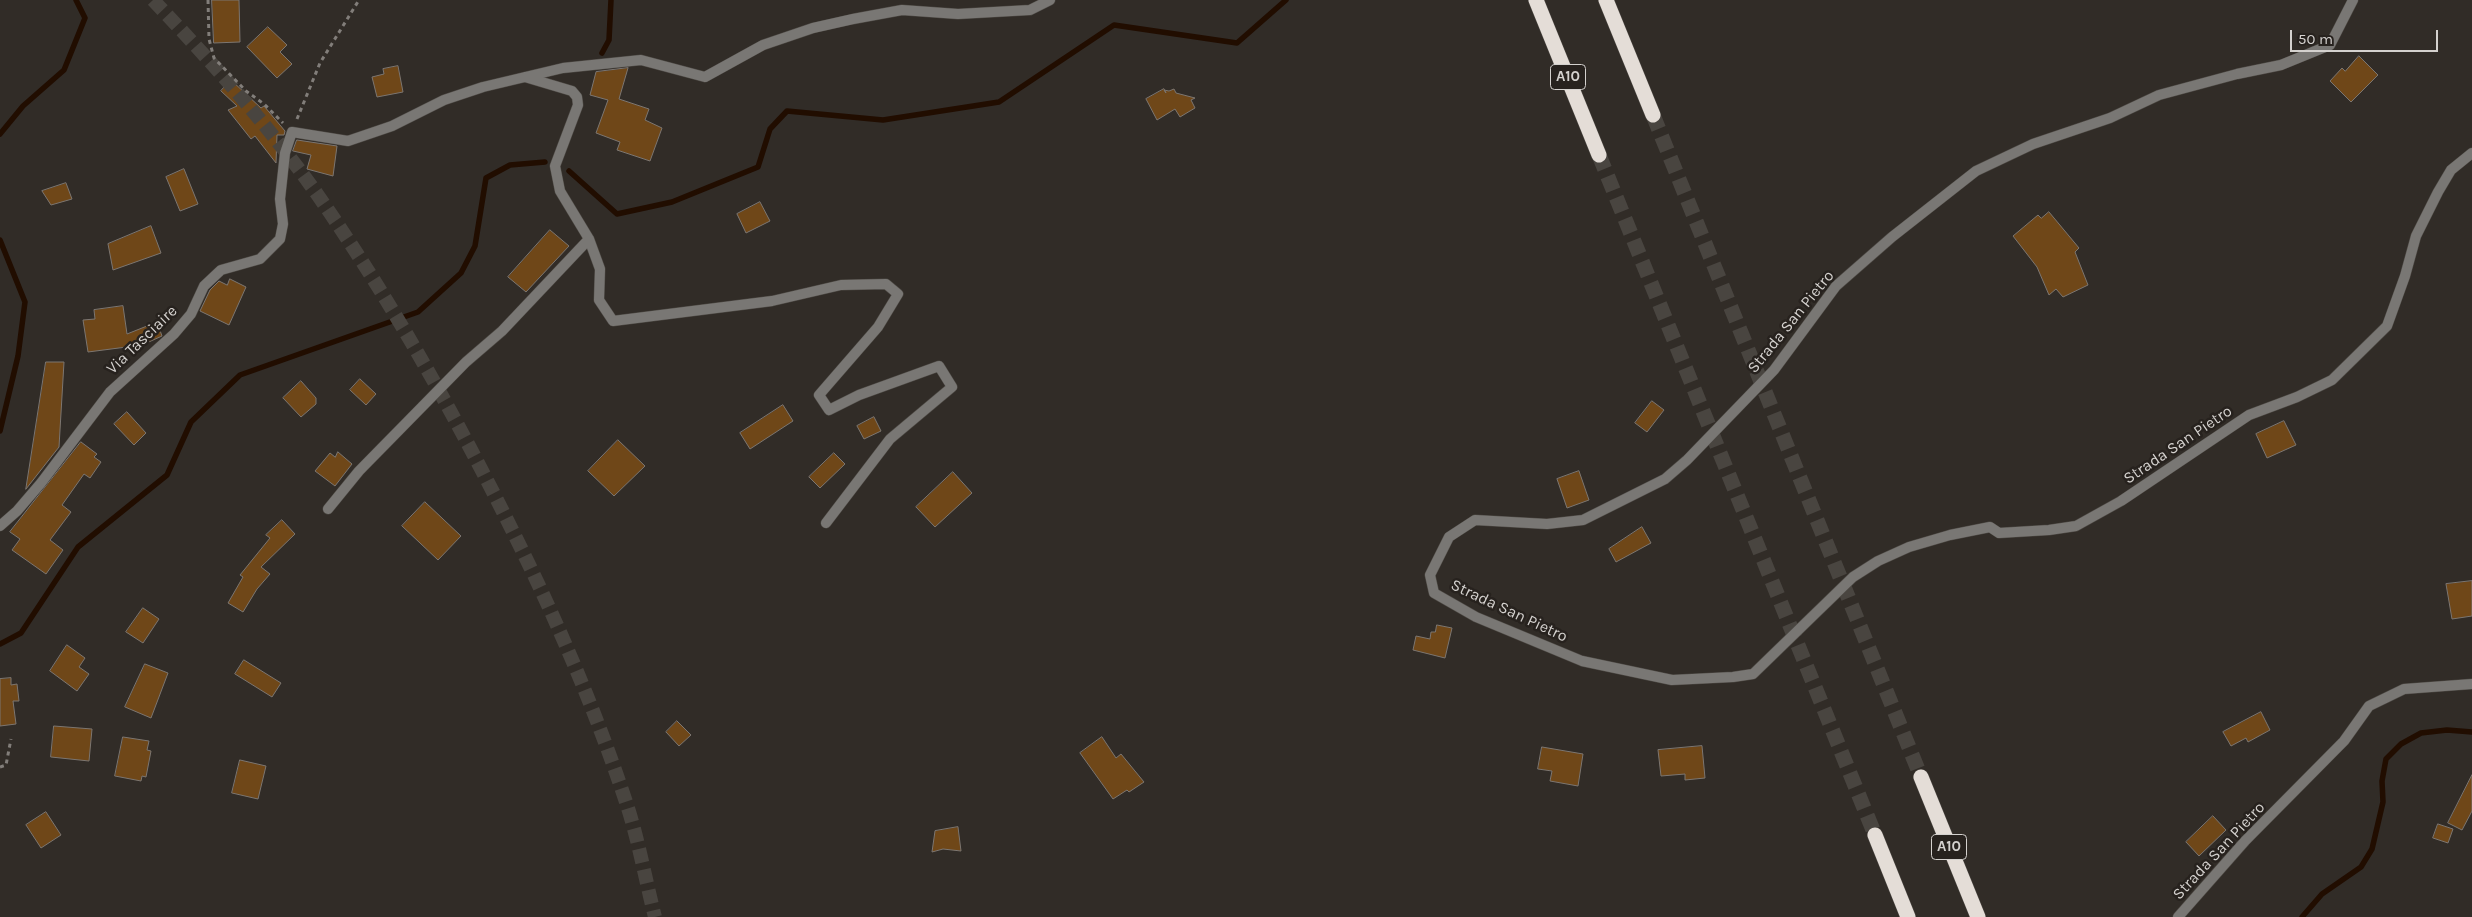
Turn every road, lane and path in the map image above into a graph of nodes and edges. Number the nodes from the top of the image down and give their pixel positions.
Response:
1 (208, 0) edge
2 (359, 0) edge
3 (1050, 0) edge
4 (1536, 0) edge
5 (1606, 0) edge
6 (2353, 0) edge
7 (524, 77) junction
8 (1653, 115) tunnel mouth
9 (292, 132) junction
10 (2472, 153) edge
11 (1599, 155) tunnel mouth
12 (589, 239) junction
13 (328, 509) dead end
14 (826, 523) dead end
15 (0, 526) edge
16 (2472, 684) edge
17 (11, 739) dead end
18 (0, 767) edge
19 (1921, 778) tunnel mouth
20 (1875, 835) tunnel mouth
21 (1908, 917) edge
22 (1978, 917) edge
23 (2178, 917) edge

1 - 9 path
2 - 9 path
3 - 7 street
4 - 11 highway, A10
5 - 8 highway
6 - 10 street, Strada San Pietro
7 - 9 street
7 - 12 street
9 - 15 street, Via Tasciaire
12 - 13 street
12 - 14 street
16 - 23 street, Strada San Pietro
17 - 18 path
19 - 22 highway, A10
20 - 21 highway

